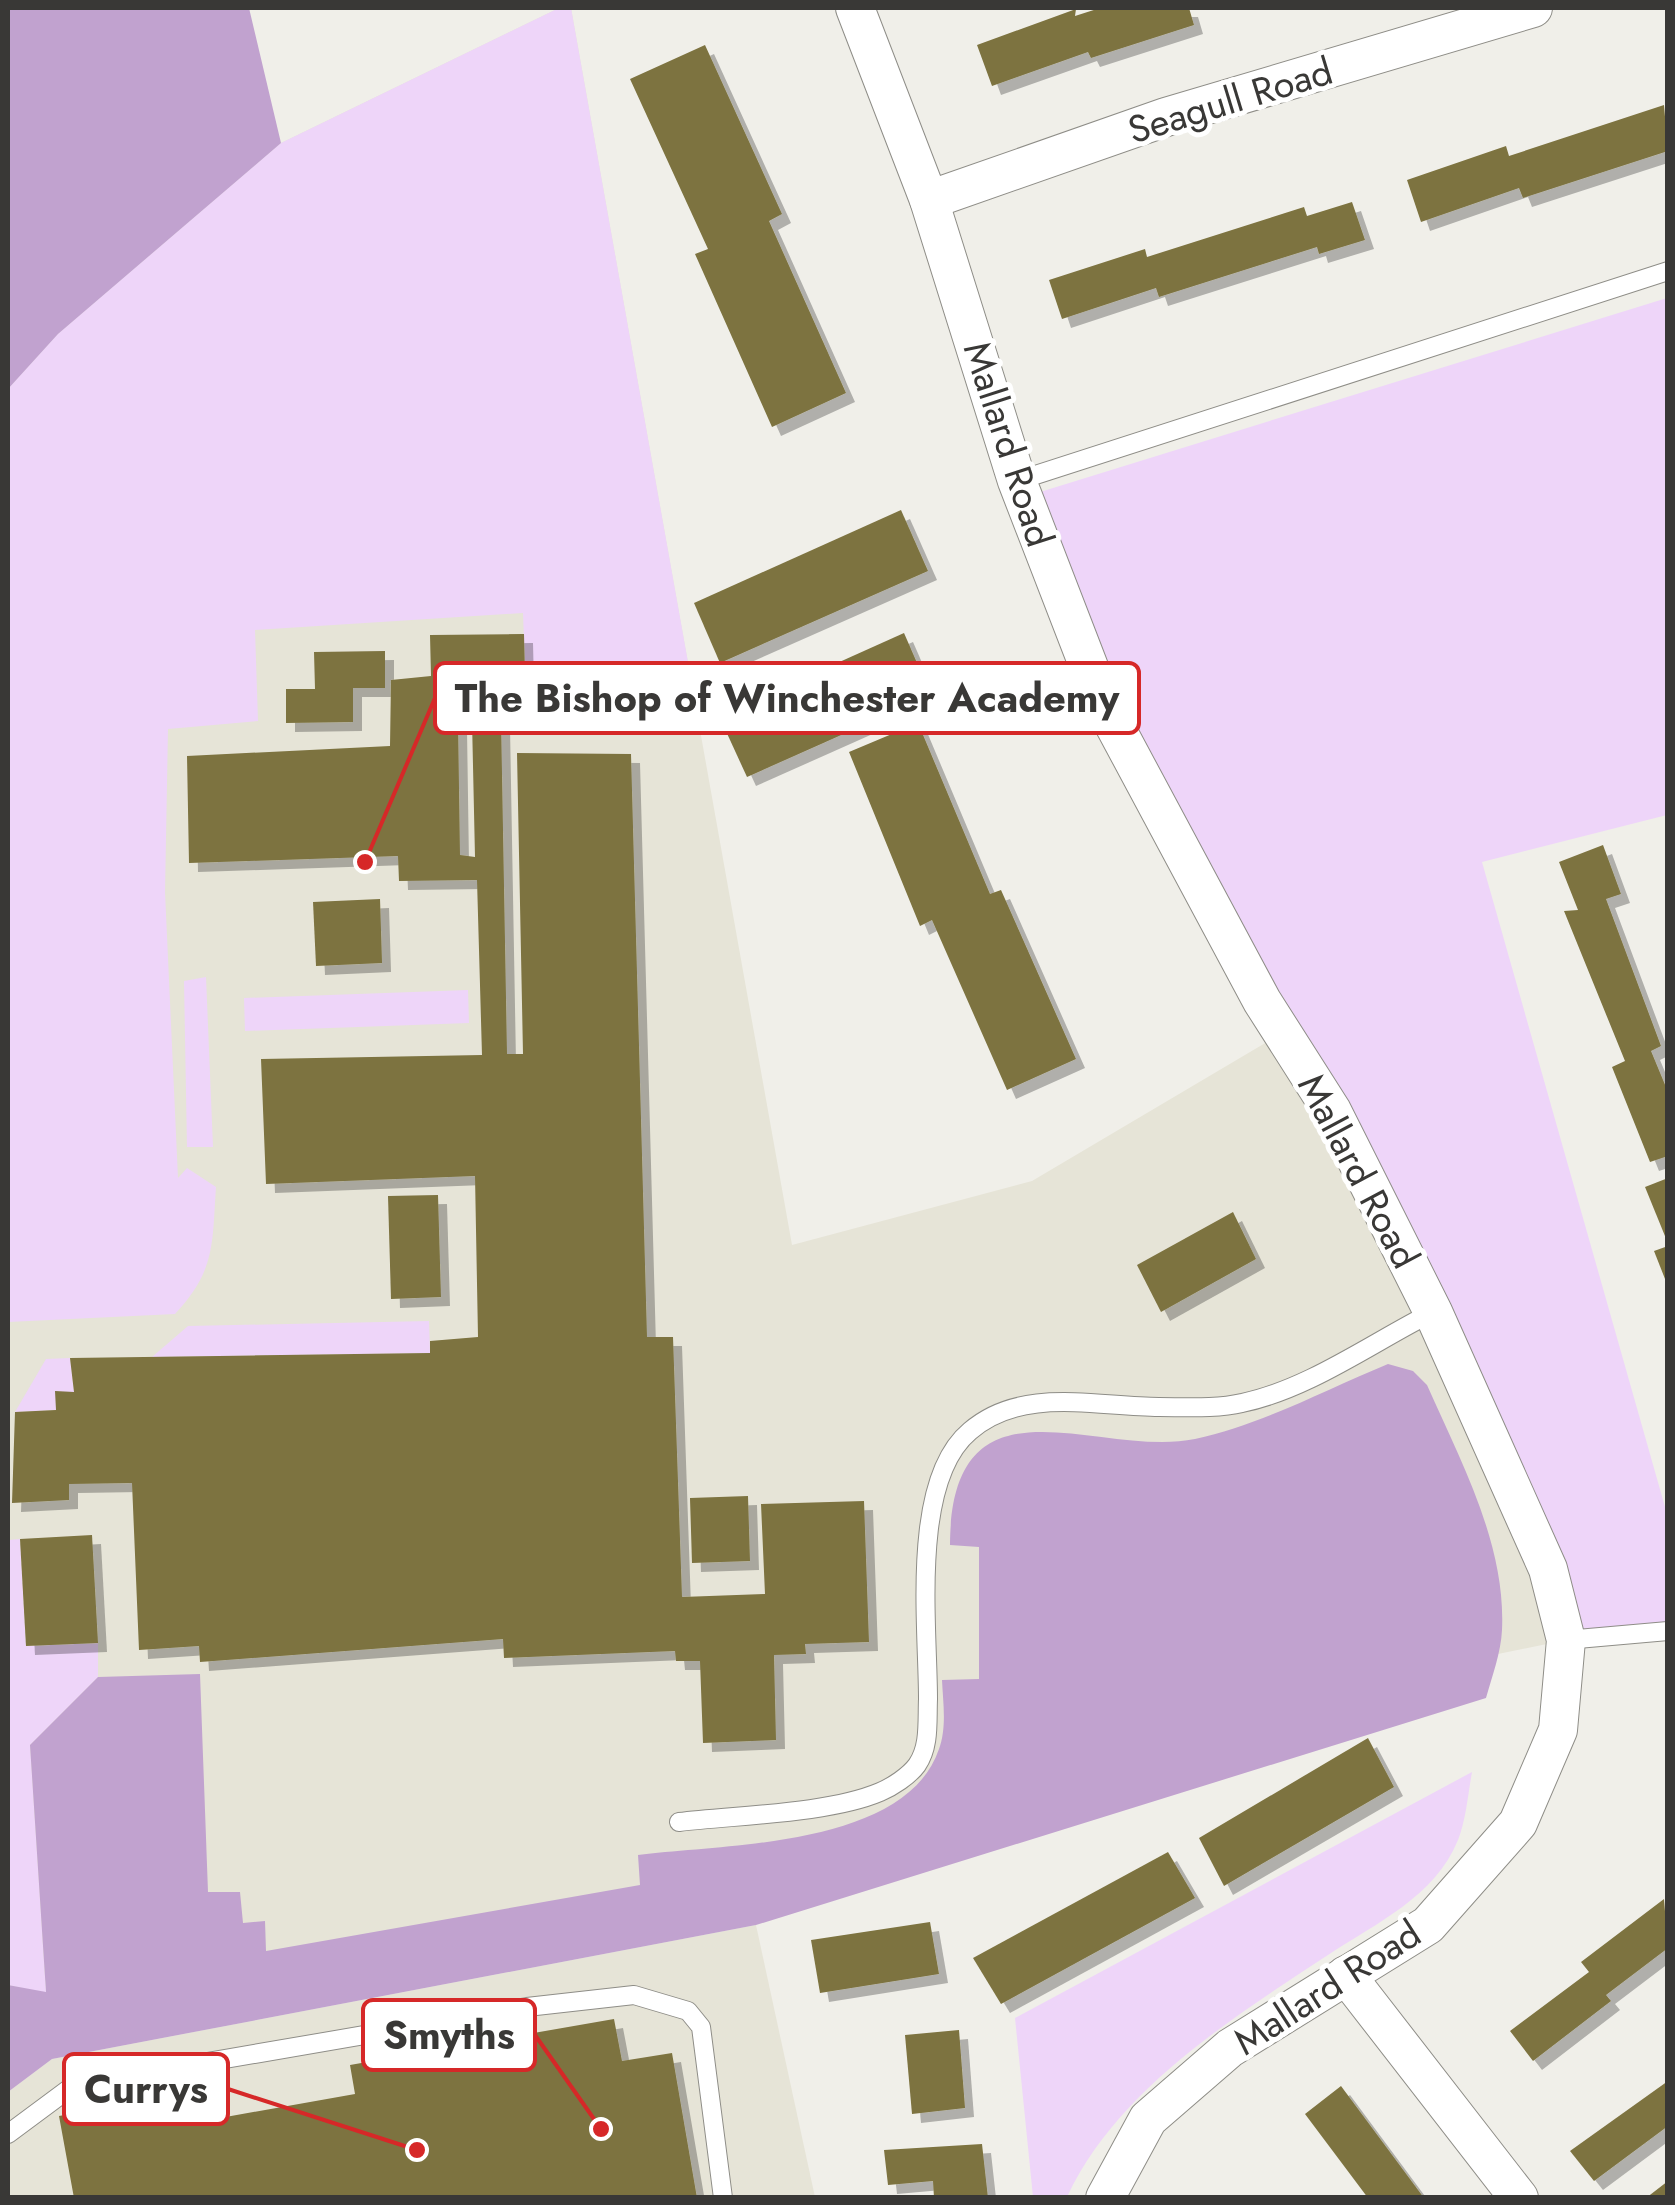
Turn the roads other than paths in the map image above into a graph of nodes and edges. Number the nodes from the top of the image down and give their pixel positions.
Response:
1 (855, 8) edge
2 (1533, 8) edge
3 (930, 200) junction
4 (1668, 271) edge
5 (1017, 482) junction
6 (1433, 1312) junction
7 (1668, 1632) edge
8 (1566, 1640) junction
9 (678, 1822) dead end
10 (1346, 1974) junction
11 (8, 2134) edge
12 (723, 2198) edge
13 (1104, 2198) edge
14 (1519, 2198) edge

1 - 3 street, Mallard Road
2 - 3 street, Seagull Road
3 - 5 street, Mallard Road
4 - 5 lane
5 - 6 street, Mallard Road
6 - 8 street, Mallard Road
6 - 9 lane
7 - 8 lane
8 - 10 street, Mallard Road
10 - 13 street, Mallard Road
10 - 14 street
11 - 12 lane

